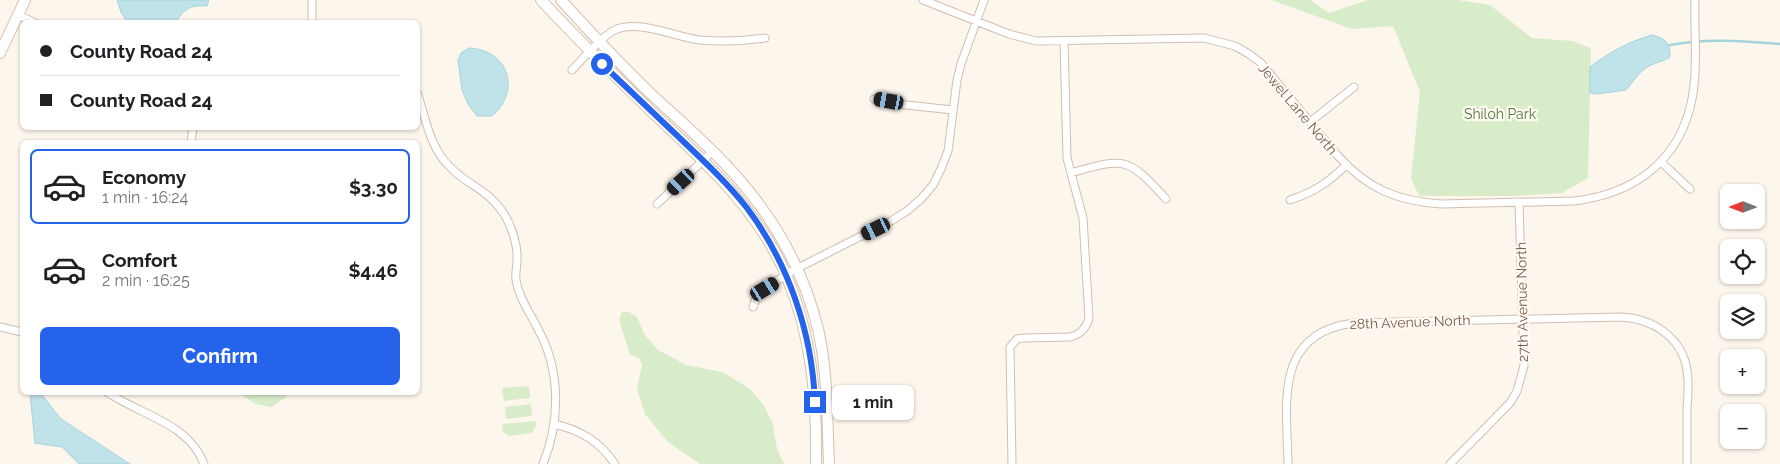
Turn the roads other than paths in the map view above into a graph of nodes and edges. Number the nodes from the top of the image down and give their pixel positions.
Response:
1 (25, 0) edge
2 (312, 0) edge
3 (541, 0) edge
4 (561, 0) edge
5 (923, 0) edge
6 (984, 0) edge
7 (1695, 0) edge
8 (18, 15) junction
9 (29, 20) edge
10 (312, 20) edge
11 (976, 21) junction
12 (765, 38) dead end
13 (1064, 41) junction
14 (600, 42) junction
15 (590, 52) junction
16 (0, 53) edge
17 (572, 70) dead end
18 (1354, 86) dead end
19 (874, 99) dead end
20 (420, 101) edge
21 (953, 110) junction
22 (1310, 122) junction
23 (712, 152) junction
24 (704, 162) junction
25 (1661, 162) junction
26 (1346, 165) junction
27 (1071, 173) junction
28 (1690, 189) dead end
29 (1166, 199) dead end
30 (1290, 200) dead end
31 (1520, 202) junction
32 (658, 204) dead end
33 (792, 271) junction
34 (753, 307) dead end
35 (1523, 319) junction
36 (0, 327) edge
37 (20, 332) edge
38 (113, 395) edge
39 (554, 424) junction
40 (204, 464) edge
41 (543, 464) edge
42 (615, 464) edge
43 (816, 464) edge
44 (829, 464) edge
45 (1012, 464) edge
46 (1288, 464) edge
47 (1450, 464) edge
48 (1687, 464) edge

1 - 8 street
2 - 10 street
3 - 15 street
4 - 14 street
5 - 11 street, Jewel Lane North
6 - 11 street
7 - 25 street, Jewel Lane North
8 - 9 street
8 - 16 street
11 - 13 street, Jewel Lane North
11 - 21 street
12 - 14 street
13 - 22 street, Jewel Lane North
13 - 27 street
14 - 15 street
14 - 23 street
15 - 17 street
15 - 24 street
18 - 22 street
19 - 21 street
20 - 39 street
21 - 33 street
22 - 26 street, Jewel Lane North
23 - 24 street
23 - 33 street
24 - 32 street
24 - 33 street
25 - 28 street
25 - 31 street, Jewel Lane North
26 - 30 street
26 - 31 street, Jewel Lane North
27 - 29 street
27 - 45 street
31 - 35 street, 27th Avenue North
33 - 34 street
33 - 43 street
33 - 44 street
35 - 46 street, 28th Avenue North
35 - 47 street, 27th Avenue North
35 - 48 street, 28th Avenue North
36 - 37 street
38 - 40 street
39 - 41 street
39 - 42 street

